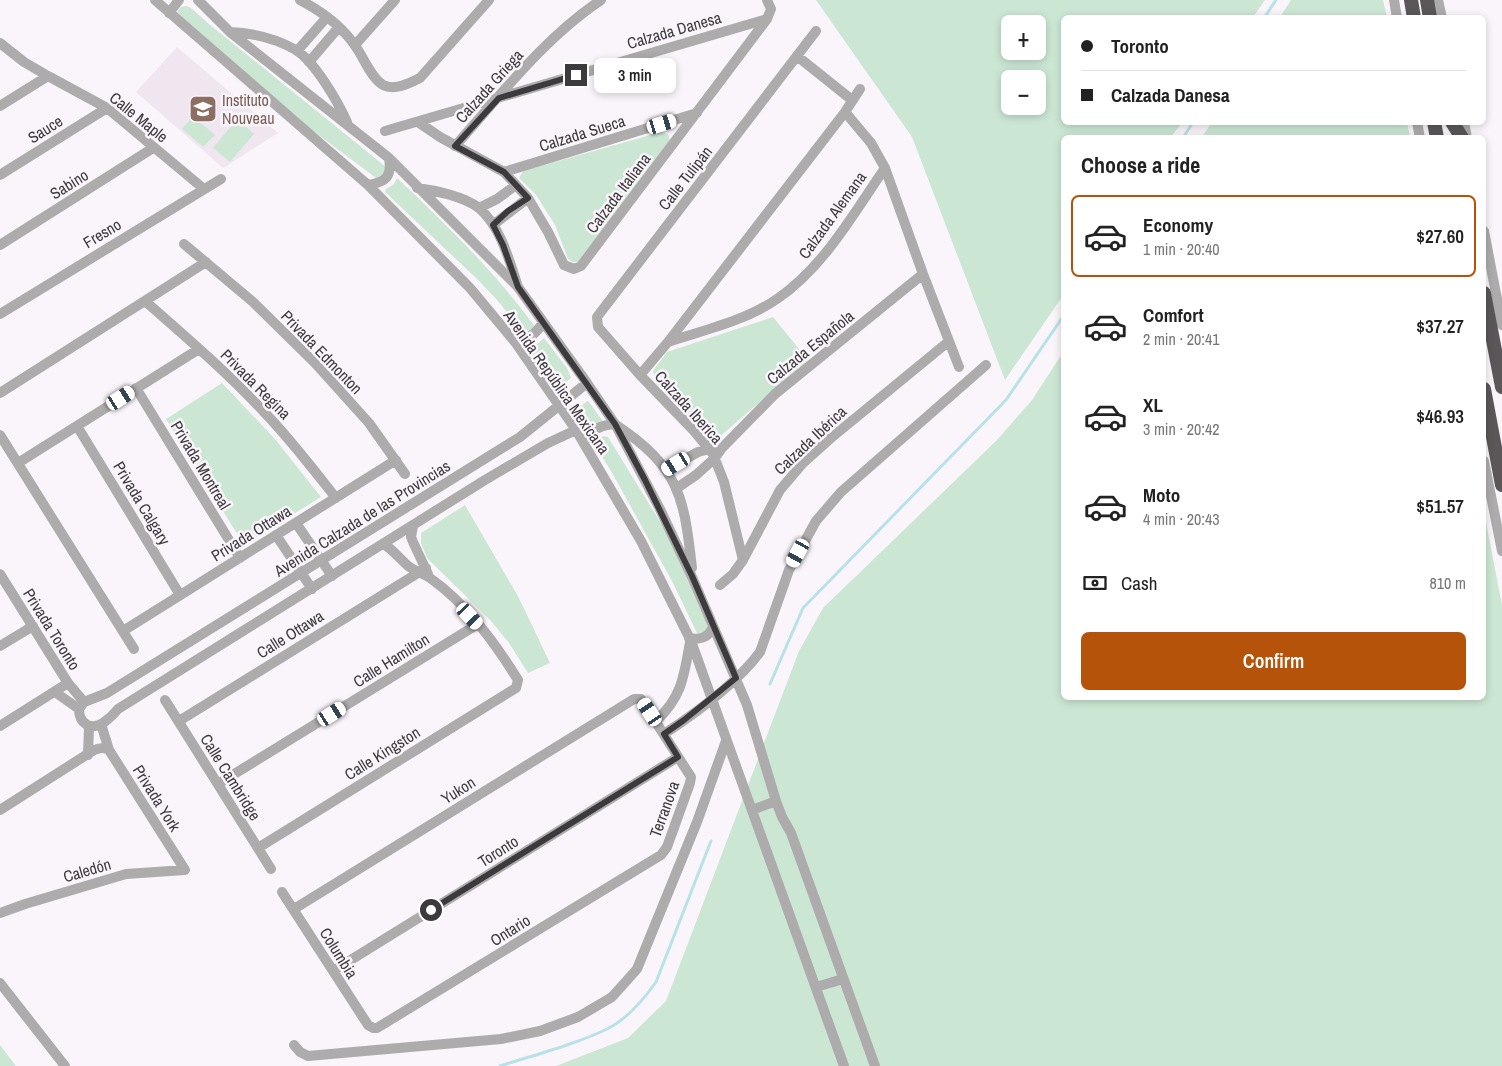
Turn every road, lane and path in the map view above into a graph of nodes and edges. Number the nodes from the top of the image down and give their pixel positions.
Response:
1 (156, 0) edge
2 (178, 0) edge
3 (198, 0) edge
4 (303, 0) edge
5 (395, 0) edge
6 (489, 0) edge
7 (601, 0) edge
8 (767, 0) edge
9 (1394, 0) edge
10 (1411, 0) edge
11 (1427, 0) edge
12 (1438, 0) edge
13 (170, 13) junction
14 (1396, 15) edge
15 (1414, 15) edge
16 (1430, 15) edge
17 (1441, 15) edge
18 (327, 16) junction
19 (766, 19) junction
20 (339, 27) junction
21 (816, 31) dead end
22 (230, 32) junction
23 (0, 42) edge
24 (356, 45) junction
25 (297, 51) junction
26 (797, 56) junction
27 (309, 62) junction
28 (48, 76) junction
29 (860, 89) dead end
30 (499, 98) junction
31 (852, 100) junction
32 (0, 106) edge
33 (107, 108) junction
34 (845, 112) junction
35 (697, 113) junction
36 (418, 122) junction
37 (348, 125) junction
38 (385, 132) dead end
39 (455, 146) junction
40 (153, 148) junction
41 (389, 158) junction
42 (885, 168) junction
43 (504, 172) junction
44 (0, 175) edge
45 (220, 179) dead end
46 (368, 185) junction
47 (516, 185) junction
48 (417, 188) junction
49 (204, 189) junction
50 (528, 198) junction
51 (479, 208) junction
52 (493, 225) junction
53 (1486, 241) edge
54 (184, 244) dead end
55 (0, 245) edge
56 (206, 262) junction
57 (923, 274) junction
58 (518, 287) junction
59 (145, 301) junction
60 (1486, 303) edge
61 (0, 314) edge
62 (597, 317) joint
63 (542, 324) junction
64 (1502, 325) edge
65 (515, 342) junction
66 (668, 342) junction
67 (948, 342) junction
68 (199, 349) junction
69 (986, 365) dead end
70 (959, 367) dead end
71 (640, 375) junction
72 (587, 383) junction
73 (1502, 387) edge
74 (136, 388) junction
75 (0, 393) edge
76 (1486, 400) edge
77 (559, 406) junction
78 (615, 424) junction
79 (77, 426) junction
80 (576, 430) junction
81 (0, 435) edge
82 (584, 444) junction
83 (709, 448) junction
84 (722, 448) junction
85 (715, 458) junction
86 (396, 460) junction
87 (18, 463) junction
88 (667, 469) junction
89 (1486, 471) edge
90 (405, 474) dead end
91 (1502, 486) edge
92 (677, 488) junction
93 (336, 498) junction
94 (296, 523) junction
95 (413, 526) junction
96 (276, 535) junction
97 (384, 544) junction
98 (1502, 551) edge
99 (240, 558) junction
100 (743, 560) junction
101 (322, 561) junction
102 (424, 572) junction
103 (0, 574) edge
104 (302, 574) junction
105 (332, 576) junction
106 (692, 576) junction
107 (720, 585) dead end
108 (312, 589) junction
109 (180, 595) junction
110 (478, 624) junction
111 (33, 626) junction
112 (713, 626) junction
113 (122, 631) junction
114 (690, 640) junction
115 (0, 646) edge
116 (134, 649) dead end
117 (736, 678) junction
118 (68, 683) junction
119 (55, 692) junction
120 (638, 698) joint
121 (711, 698) junction
122 (165, 700) dead end
123 (81, 705) junction
124 (656, 721) junction
125 (178, 722) junction
126 (101, 724) junction
127 (0, 726) edge
128 (89, 726) junction
129 (664, 734) junction
130 (726, 741) junction
131 (105, 749) junction
132 (88, 755) junction
133 (678, 757) junction
134 (218, 784) junction
135 (776, 801) junction
136 (0, 810) edge
137 (752, 810) junction
138 (258, 848) junction
139 (661, 855) joint
140 (271, 869) dead end
141 (185, 870) joint
142 (282, 892) dead end
143 (294, 909) junction
144 (0, 913) edge
145 (333, 971) junction
146 (843, 979) junction
147 (0, 983) edge
148 (816, 987) junction
149 (373, 1028) joint
150 (294, 1045) dead end
151 (65, 1066) edge
152 (844, 1066) edge
153 (875, 1066) edge

1 - 13 street, Avenida República Mexicana
2 - 13 street
3 - 22 street, Avenida República Mexicana
4 - 18 street
5 - 24 street
6 - 24 street
7 - 30 street, Calzada Griega
8 - 19 street
9 - 14 street
10 - 15 highway
11 - 16 highway
12 - 17 street
13 - 46 street, Avenida República Mexicana
18 - 20 street
18 - 25 street
19 - 30 street, Calzada Danesa
19 - 35 street, Calzada Italiana
20 - 24 street
20 - 27 street
21 - 26 street, Calle Tulipán
22 - 25 street, Avenida República Mexicana
22 - 37 street, Avenida República Mexicana
23 - 28 street, Calle Maple
25 - 27 street, Avenida República Mexicana
26 - 31 street
26 - 62 street, Calle Tulipán
27 - 37 street, Avenida República Mexicana
28 - 32 street
28 - 33 street, Calle Maple
29 - 31 street
30 - 36 street, Calzada Danesa
30 - 39 street, Calzada Griega
31 - 34 street
33 - 40 street, Calle Maple
33 - 44 street, Sauce
34 - 42 street
34 - 66 street
35 - 43 street, Calzada Sueca
35 - 50 street, Calzada Italiana
36 - 38 street, Calzada Danesa
36 - 39 street
37 - 41 street, Avenida República Mexicana
39 - 43 street, Calzada Griega
40 - 49 street, Calle Maple
40 - 55 street, Sabino
41 - 46 street
41 - 48 street, Avenida República Mexicana
42 - 57 street
42 - 66 street, Calzada Alemana
43 - 47 street, Calzada Griega
45 - 49 street, Fresno
46 - 65 street, Avenida República Mexicana
47 - 50 street, Calzada Griega
47 - 51 street
48 - 51 street, Avenida República Mexicana
48 - 58 street, Avenida República Mexicana
49 - 61 street, Fresno
50 - 52 street
51 - 52 street, Avenida República Mexicana
52 - 58 street, Avenida República Mexicana
53 - 64 street
54 - 56 street, Privada Edmonton
56 - 59 street
56 - 86 street, Privada Edmonton
57 - 67 street
57 - 84 street, Calzada Española
58 - 63 street, Avenida República Mexicana
59 - 68 street, Privada Regina
59 - 75 street
60 - 73 highway
62 - 71 street, Calzada Iberica
63 - 65 street
63 - 72 street, Avenida República Mexicana
65 - 77 street, Avenida República Mexicana
66 - 71 street
67 - 70 street
67 - 100 street, Calzada Ibérica
68 - 74 street
68 - 93 street, Privada Regina
69 - 117 street
71 - 83 street, Calzada Iberica
72 - 77 street, Avenida Calzada de las Provincias
72 - 78 street, Avenida República Mexicana
74 - 79 street
74 - 99 street, Privada Montreal
76 - 91 highway
77 - 80 street, Avenida República Mexicana
77 - 101 street, Avenida Calzada de las Provincias
78 - 82 street
78 - 88 street, Avenida República Mexicana
78 - 106 street, Avenida República Mexicana
79 - 87 street
79 - 109 street, Privada Calgary
80 - 82 street, Avenida República Mexicana
80 - 95 street, Avenida Calzada de las Provincias
81 - 87 street
82 - 114 street, Avenida República Mexicana
83 - 84 street
83 - 85 street, Calzada Iberica
83 - 88 street
84 - 85 street, Calzada Española
85 - 92 street, Calzada Española
85 - 100 street, Calzada Iberica
86 - 90 street, Privada Edmonton
86 - 93 street, Privada Ottawa
87 - 113 street
88 - 92 street, Avenida República Mexicana
89 - 98 street
92 - 106 street, Avenida República Mexicana
93 - 94 street, Privada Ottawa
94 - 96 street, Privada Ottawa
94 - 101 street
95 - 97 street, Avenida Calzada de las Provincias
95 - 102 street
96 - 99 street, Privada Ottawa
96 - 104 street
97 - 102 street
97 - 105 street, Avenida Calzada de las Provincias
99 - 109 street, Privada Ottawa
100 - 107 street, Calzada Ibérica
101 - 104 street, Avenida Calzada de las Provincias
101 - 105 street
102 - 110 street
102 - 125 street, Calle Ottawa
103 - 111 street, Privada Toronto
104 - 108 street
104 - 123 street, Avenida Calzada de las Provincias
105 - 108 street, Avenida Calzada de las Provincias
106 - 112 street, Avenida República Mexicana
108 - 126 street, Avenida Calzada de las Provincias
109 - 113 street, Privada Ottawa
110 - 134 street, Calle Hamilton
110 - 138 street, Calle Kingston
111 - 115 street
111 - 118 street, Privada Toronto
112 - 114 street
112 - 117 street, Avenida República Mexicana
113 - 116 street
114 - 121 street, Avenida República Mexicana
114 - 124 street
117 - 121 street
117 - 135 street, Avenida República Mexicana
118 - 119 street, Privada Toronto
118 - 123 street
119 - 123 street
119 - 127 street, Privada Toronto
120 - 124 street, Terranova
120 - 143 street, Yukon
121 - 129 street
121 - 130 street, Avenida República Mexicana
122 - 125 street, Calle Cambridge
123 - 128 street
124 - 129 street, Terranova
125 - 134 street, Calle Cambridge
126 - 128 street
126 - 131 street, Privada York
128 - 132 street
129 - 133 street, Terranova
130 - 137 street, Avenida República Mexicana
130 - 150 street
131 - 132 street
131 - 141 street, Privada York
132 - 136 street
133 - 139 street, Terranova
133 - 145 street, Toronto
134 - 138 street, Calle Cambridge
135 - 137 street
135 - 146 street, Avenida República Mexicana
137 - 148 street, Avenida República Mexicana
138 - 140 street, Calle Cambridge
139 - 149 street, Ontario
141 - 144 street, Caledón
142 - 143 street, Columbia
143 - 145 street, Columbia
145 - 149 street, Columbia
146 - 148 street
146 - 153 street, Avenida República Mexicana
147 - 151 street
148 - 152 street, Avenida República Mexicana

